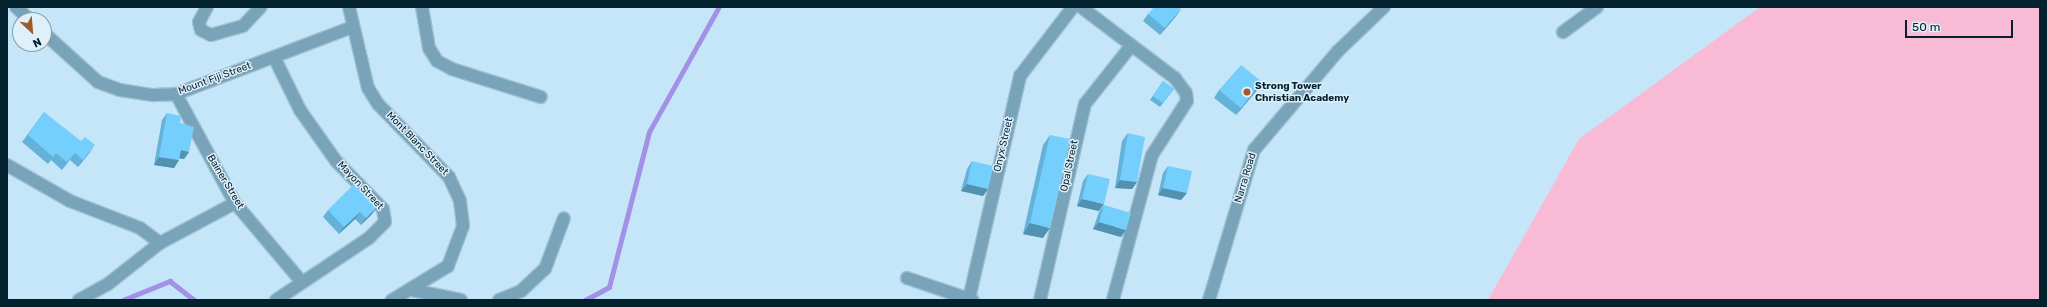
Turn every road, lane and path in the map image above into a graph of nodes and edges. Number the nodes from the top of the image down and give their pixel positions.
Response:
1 (207, 7) edge
2 (261, 7) edge
3 (349, 7) edge
4 (422, 7) edge
5 (1073, 7) edge
6 (1081, 7) edge
7 (1384, 7) edge
8 (1597, 7) edge
9 (352, 27) junction
10 (1563, 32) dead end
11 (52, 40) edge
12 (1131, 46) junction
13 (274, 57) junction
14 (176, 94) junction
15 (541, 97) dead end
16 (7, 165) edge
17 (235, 203) junction
18 (564, 218) dead end
19 (160, 243) junction
20 (907, 278) dead end
21 (301, 281) junction
22 (412, 290) junction
23 (79, 300) edge
24 (276, 300) edge
25 (392, 300) edge
26 (461, 300) edge
27 (499, 300) edge
28 (970, 300) edge
29 (1040, 300) edge
30 (1113, 300) edge
31 (1209, 300) edge

1 - 2 street
3 - 9 street, Mont Blanc Street
4 - 15 street
5 - 28 street, Onyx Street
6 - 12 street
7 - 31 street, Narra Road
8 - 10 street
9 - 13 street, Mount Fiji Street
9 - 22 street, Mont Blanc Street
11 - 14 street, Mount Fiji Street
12 - 29 street, Opal Street
12 - 30 street
13 - 14 street, Mount Fiji Street
13 - 21 street, Mayon Street
14 - 17 street, Bainer Street
16 - 19 street
17 - 19 street
17 - 21 street, Bainer Street
18 - 27 street
19 - 23 street
20 - 28 street
21 - 24 street, Mayon Street
22 - 25 street, Mont Blanc Street
22 - 26 street

